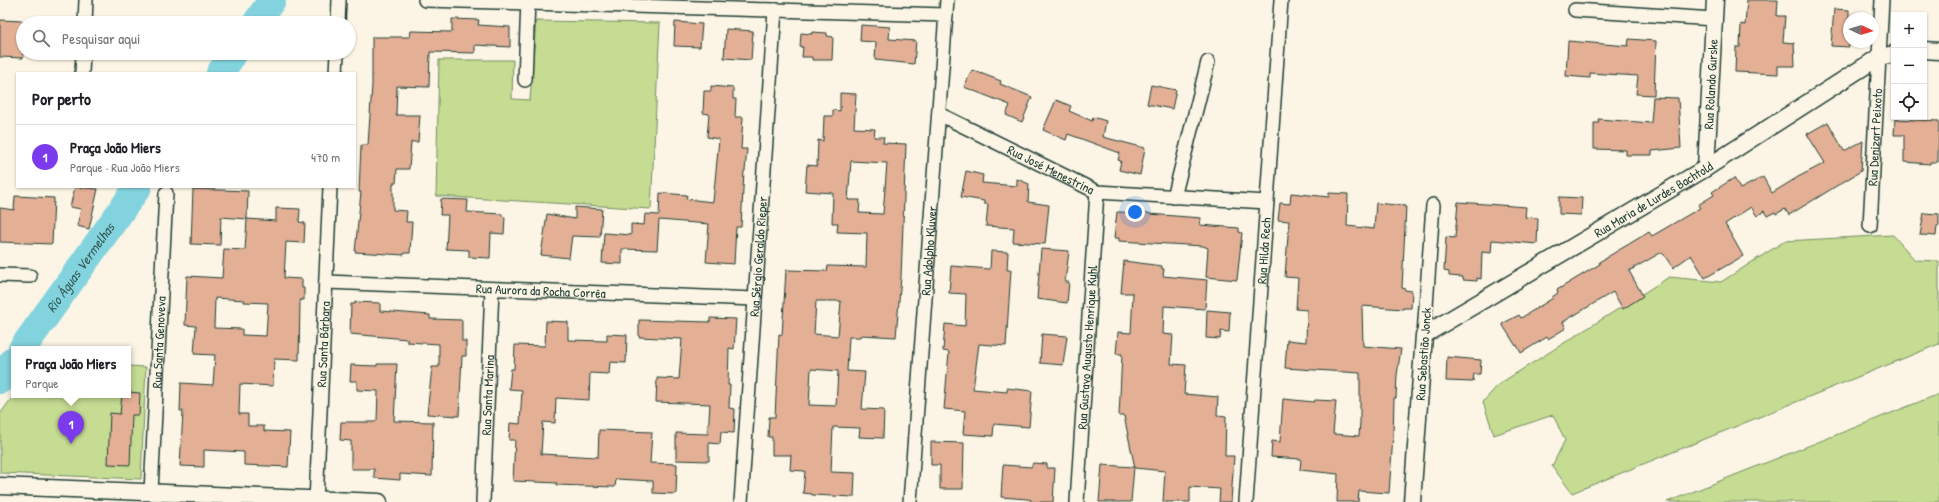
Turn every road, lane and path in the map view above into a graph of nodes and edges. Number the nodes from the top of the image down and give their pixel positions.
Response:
1 (86, 0) edge
2 (339, 0) edge
3 (425, 0) edge
4 (947, 0) edge
5 (1280, 0) edge
6 (1715, 0) edge
7 (1882, 0) edge
8 (528, 2) edge
9 (798, 6) edge
10 (775, 10) junction
11 (1575, 10) dead end
12 (946, 15) junction
13 (85, 16) edge
14 (338, 16) edge
15 (1714, 19) junction
16 (1927, 50) edge
17 (1939, 51) edge
18 (1886, 56) edge
19 (83, 60) edge
20 (337, 60) edge
21 (1208, 62) dead end
22 (82, 72) edge
23 (336, 72) edge
24 (525, 80) dead end
25 (939, 114) junction
26 (1706, 168) junction
27 (330, 188) edge
28 (1097, 192) junction
29 (166, 193) dead end
30 (1174, 197) junction
31 (1267, 202) junction
32 (1433, 205) dead end
33 (1870, 226) dead end
34 (0, 275) edge
35 (30, 276) dead end
36 (326, 282) junction
37 (492, 289) junction
38 (755, 299) junction
39 (1424, 335) junction
40 (0, 486) edge
41 (152, 492) junction
42 (316, 501) edge
43 (379, 502) edge
44 (483, 502) edge
45 (741, 502) edge
46 (910, 502) edge
47 (1077, 502) edge
48 (1246, 502) edge
49 (1412, 502) edge

1 - 13 street
2 - 14 street
3 - 8 street
4 - 12 street, Rua Adolpho Kluver
5 - 31 street, Rua Hilda Rech
6 - 15 street, Rua Rolando Gurske
7 - 18 street, Rua Denizart Peixoto
8 - 10 street
8 - 24 street
9 - 10 street
9 - 12 street
10 - 38 street, Rua Sérgio Geraldo Rieper
11 - 15 street
12 - 25 street, Rua Adolpho Kluver
15 - 26 street, Rua Rolando Gurske
16 - 17 street
18 - 26 street, Rua Maria de Lurdes Bachtold
18 - 33 street, Rua Denizart Peixoto
19 - 22 street
20 - 23 street
21 - 30 street
25 - 28 street, Rua José Menestrina
25 - 46 street, Rua Adolpho Kluver
26 - 39 street, Rua Maria de Lurdes Bachtold
27 - 36 street, Rua Santa Bárbara
28 - 30 street, Rua José Menestrina
28 - 47 street, Rua Gustavo Augusto Henrique Kuhl
29 - 41 street, Rua Santa Genoveva
30 - 31 street, Rua José Menestrina
31 - 48 street, Rua Hilda Rech
32 - 39 street, Rua Sebastião Jonck
34 - 35 street
36 - 37 street, Rua Aurora da Rocha Corrêa
36 - 42 street, Rua Santa Bárbara
37 - 38 street, Rua Aurora da Rocha Corrêa
37 - 44 street, Rua Santa Marina
38 - 45 street, Rua Sérgio Geraldo Rieper
39 - 49 street, Rua Sebastião Jonck
40 - 41 street
41 - 42 street
42 - 43 street

